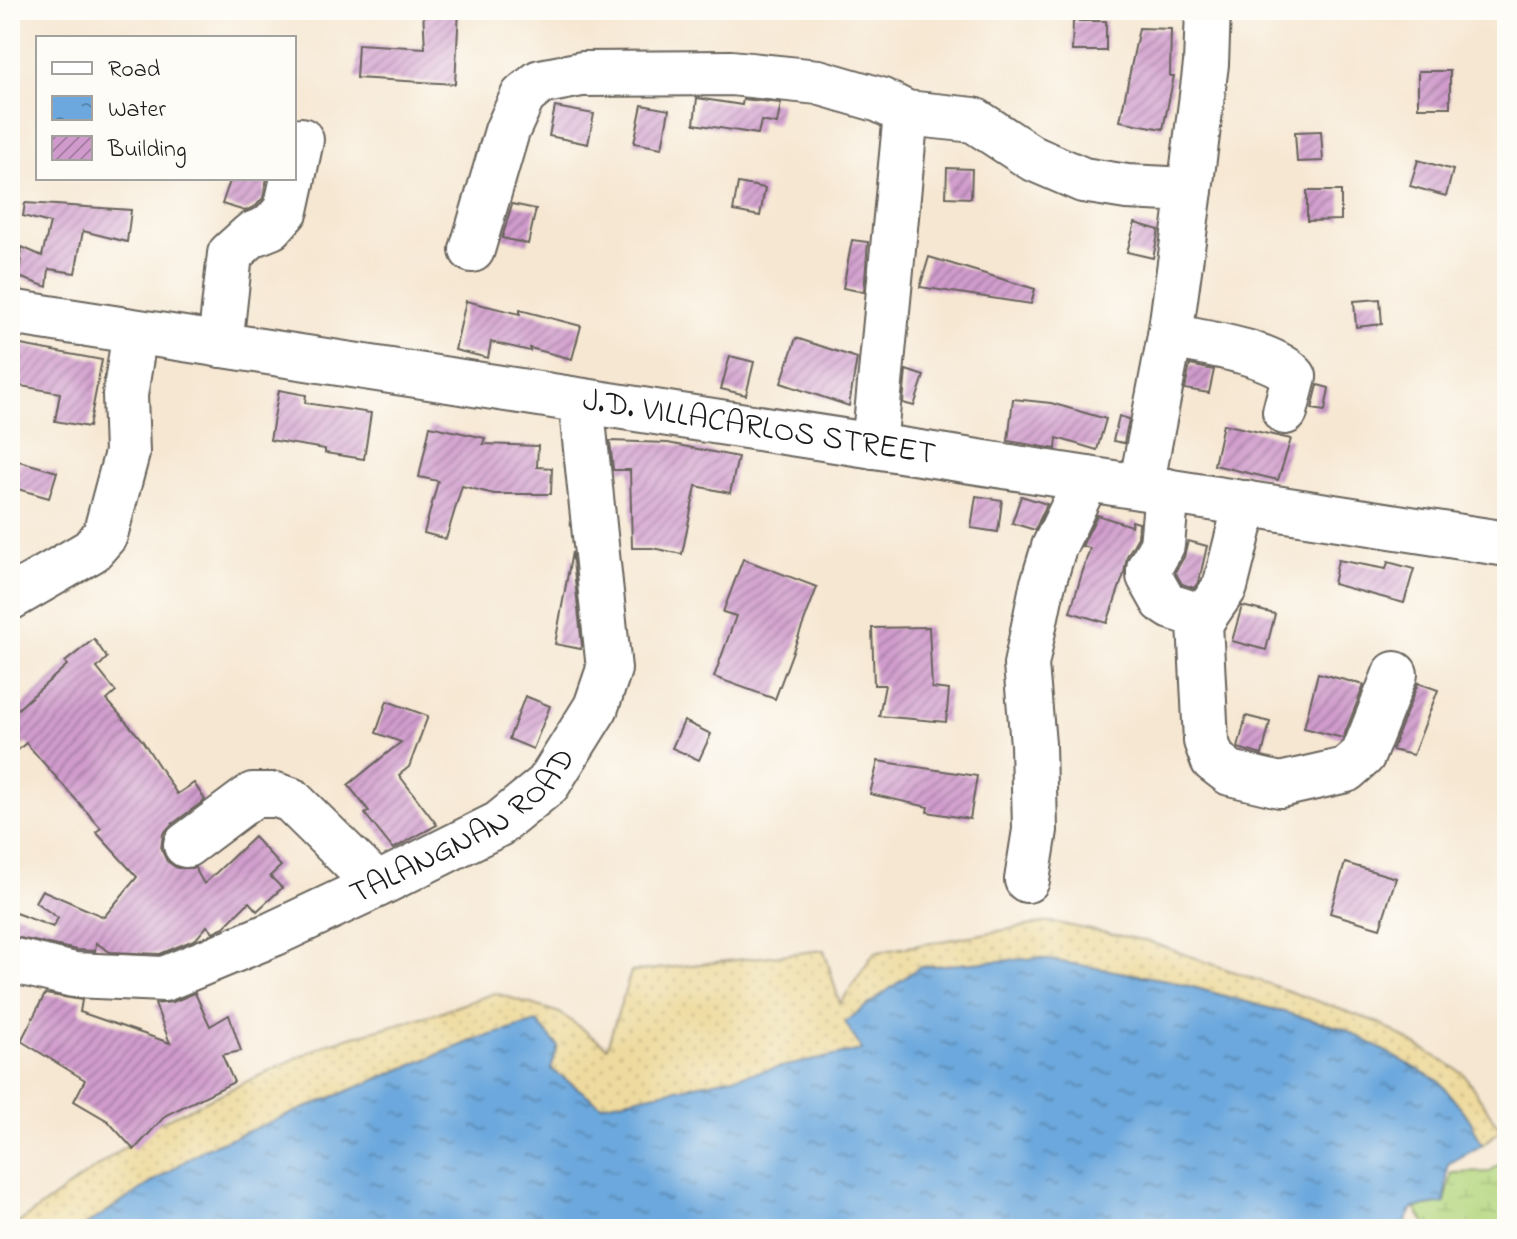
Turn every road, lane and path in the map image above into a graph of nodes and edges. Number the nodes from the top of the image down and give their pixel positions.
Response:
1 (1208, 10) edge
2 (906, 113) junction
3 (293, 180) edge
4 (1190, 190) junction
5 (472, 250) dead end
6 (10, 312) edge
7 (135, 332) junction
8 (1170, 336) junction
9 (220, 345) junction
10 (581, 401) junction
11 (1285, 412) dead end
12 (874, 446) junction
13 (1087, 479) junction
14 (1154, 489) junction
15 (1246, 503) junction
16 (1507, 544) edge
17 (10, 598) edge
18 (1200, 623) junction
19 (1395, 674) dead end
20 (186, 845) dead end
21 (1027, 880) dead end
22 (377, 885) junction
23 (10, 960) edge

1 - 4 street
2 - 4 street
2 - 5 street
2 - 12 street
3 - 9 street
4 - 8 street
6 - 7 street, J.D. VILLACARLOS STREET
7 - 9 street, J.D. VILLACARLOS STREET
7 - 17 street
8 - 11 street
8 - 14 street
9 - 10 street, J.D. VILLACARLOS STREET
10 - 12 street, J.D. VILLACARLOS STREET
10 - 22 street, TALANGNAN ROAD
12 - 13 street, J.D. VILLACARLOS STREET
13 - 14 street, J.D. VILLACARLOS STREET
13 - 21 street
14 - 15 street, J.D. VILLACARLOS STREET
14 - 18 street
15 - 16 street, J.D. VILLACARLOS STREET
15 - 18 street
18 - 19 street
20 - 22 street
22 - 23 street, TALANGNAN ROAD

